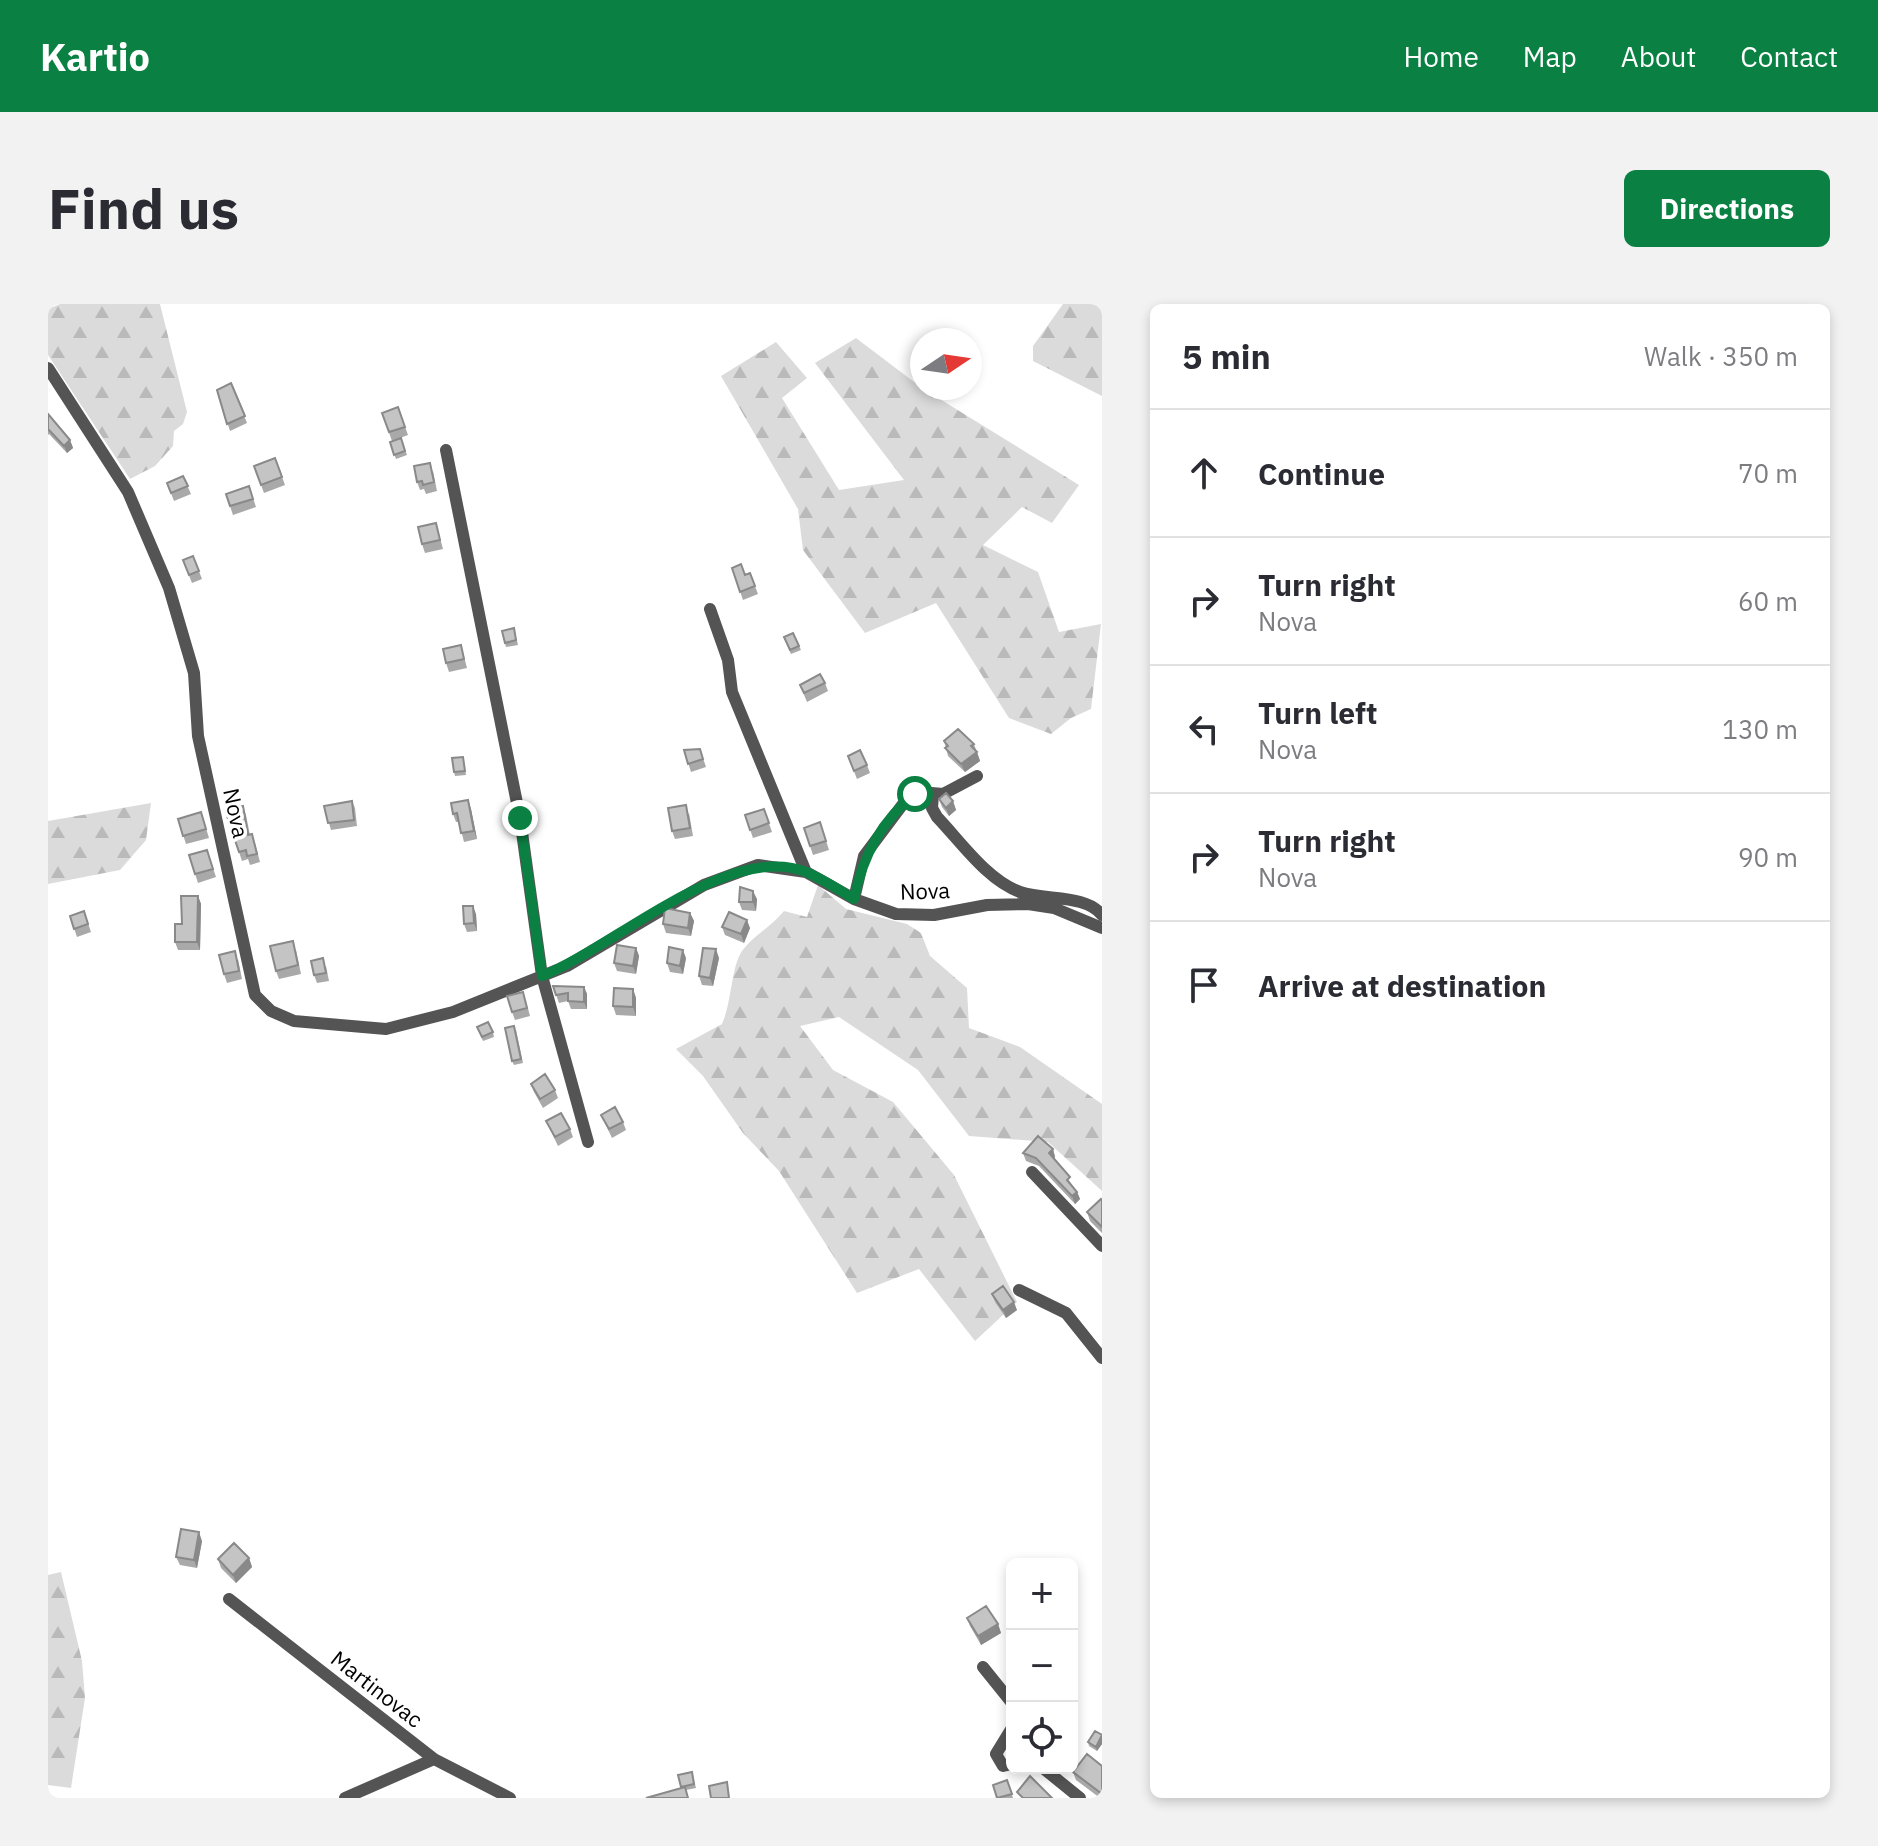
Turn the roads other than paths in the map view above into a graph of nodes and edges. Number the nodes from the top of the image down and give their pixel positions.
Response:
1 (48, 368) edge
2 (446, 450) dead end
3 (710, 609) dead end
4 (977, 776) dead end
5 (933, 794) junction
6 (806, 872) junction
7 (854, 899) junction
8 (1102, 915) edge
9 (1102, 928) edge
10 (542, 976) junction
11 (588, 1142) dead end
12 (1032, 1172) dead end
13 (1102, 1246) edge
14 (1019, 1290) dead end
15 (1102, 1358) edge
16 (229, 1599) dead end
17 (983, 1667) dead end
18 (1011, 1702) edge
19 (1006, 1738) edge
20 (434, 1759) junction
21 (1006, 1765) edge
22 (1050, 1774) edge
23 (345, 1798) edge
24 (510, 1798) edge
25 (1080, 1798) edge

1 - 10 street, Nova
2 - 10 street
3 - 6 street
4 - 5 street
5 - 7 street
5 - 8 street
6 - 7 street, Nova
6 - 10 street, Nova
7 - 9 street, Nova
10 - 11 street
12 - 13 street
14 - 15 street
16 - 20 street, Martinovac
17 - 18 street
19 - 21 street
20 - 23 street
20 - 24 street, Martinovac
22 - 25 street

